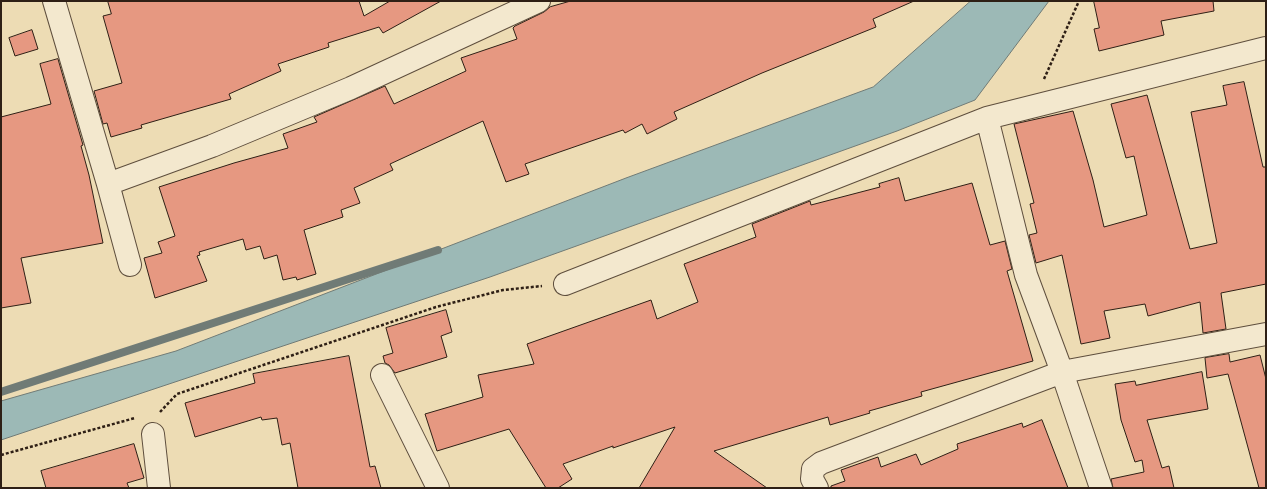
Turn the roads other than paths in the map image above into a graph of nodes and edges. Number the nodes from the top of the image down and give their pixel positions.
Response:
1 (54, 1) edge
2 (539, 1) edge
3 (1266, 48) edge
4 (987, 118) junction
5 (108, 184) junction
6 (130, 265) dead end
7 (565, 284) road end
8 (1266, 334) edge
9 (1062, 372) junction
10 (382, 375) dead end
11 (153, 424) road end
12 (159, 488) edge
13 (438, 488) edge
14 (817, 488) edge
15 (1101, 488) edge

1 - 5 street
2 - 5 street
3 - 4 street
4 - 7 street
4 - 9 street
5 - 6 street
8 - 9 street
9 - 14 street
9 - 15 street
10 - 13 street
11 - 12 street

